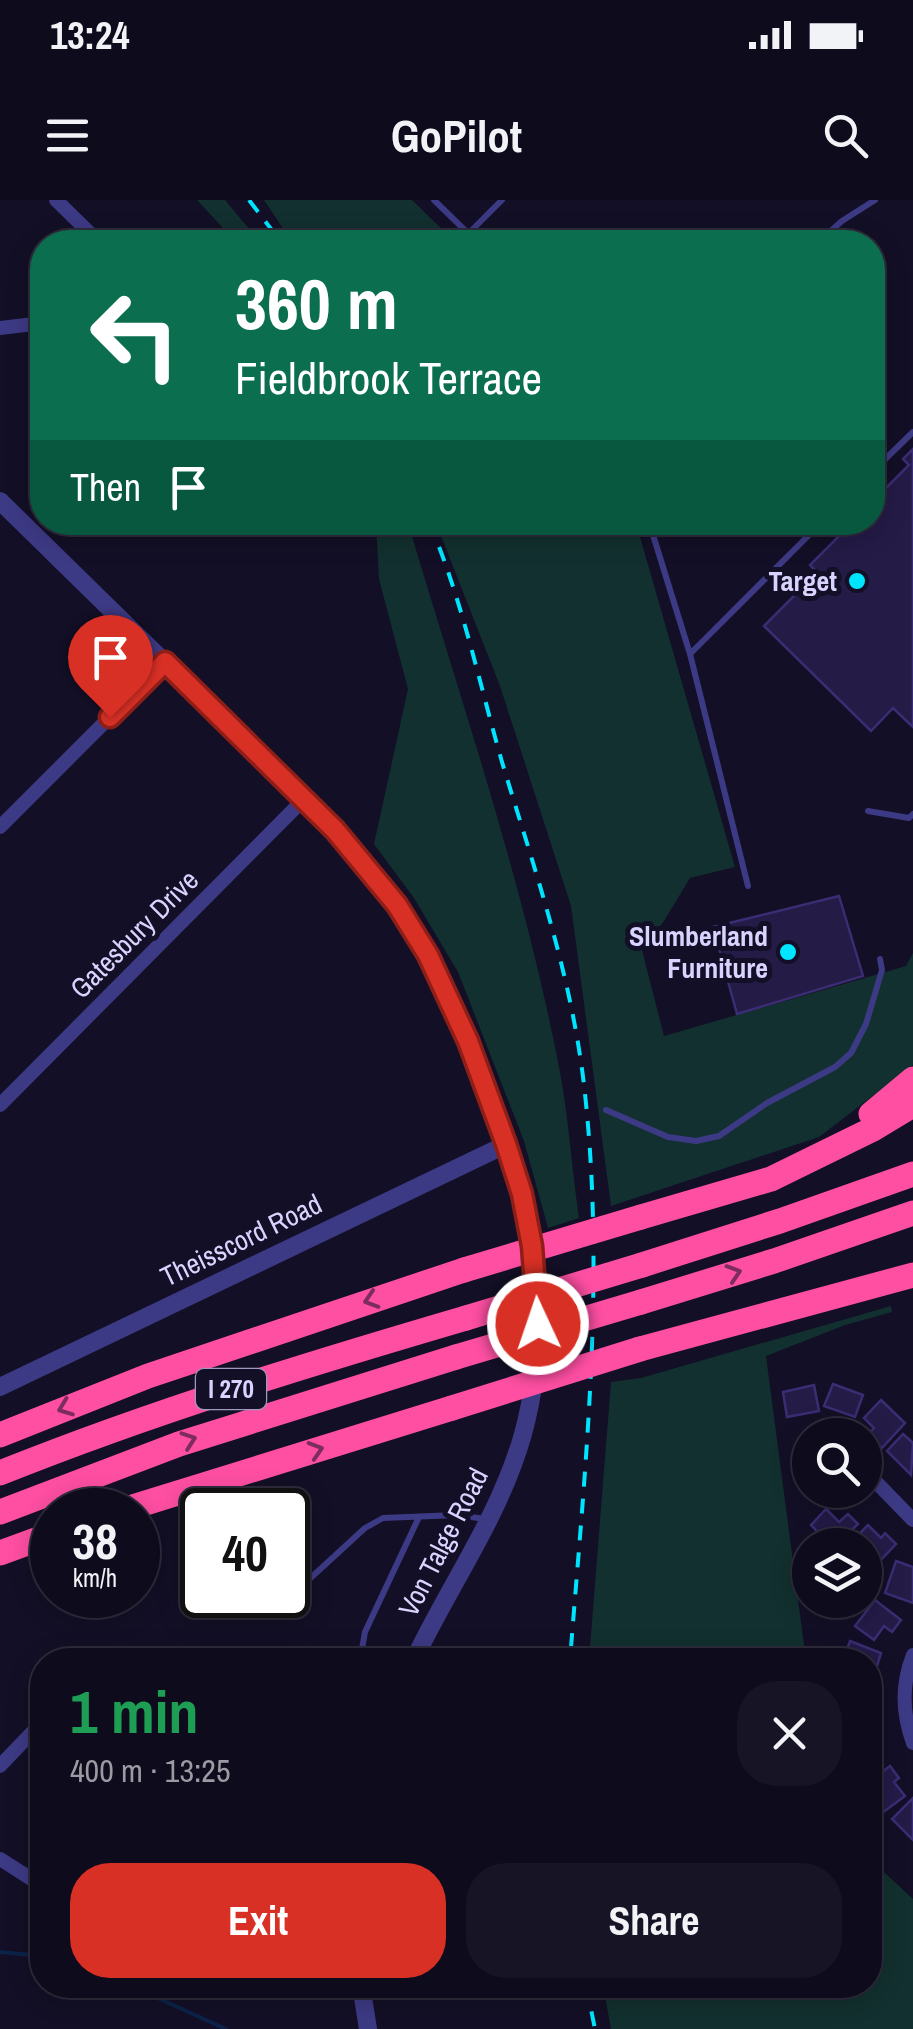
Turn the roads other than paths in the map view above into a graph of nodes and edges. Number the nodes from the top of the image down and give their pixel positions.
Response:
1 (56, 200) edge
2 (434, 200) edge
3 (502, 200) edge
4 (876, 200) edge
5 (87, 230) edge
6 (466, 230) edge
7 (472, 230) edge
8 (832, 230) edge
9 (30, 324) edge
10 (0, 328) edge
11 (913, 432) edge
12 (885, 459) edge
13 (0, 500) edge
14 (30, 529) edge
15 (36, 535) edge
16 (653, 535) edge
17 (809, 535) edge
18 (690, 654) junction
19 (165, 662) junction
20 (304, 799) junction
21 (868, 811) dead end
22 (913, 814) edge
23 (0, 826) edge
24 (748, 886) dead end
25 (880, 960) dead end
26 (913, 1079) edge
27 (0, 1105) edge
28 (913, 1105) edge
29 (606, 1110) dead end
30 (506, 1144) junction
31 (913, 1174) edge
32 (771, 1179) junction
33 (913, 1213) edge
34 (913, 1264) edge
35 (913, 1275) edge
36 (843, 1293) junction
37 (0, 1387) edge
38 (0, 1434) edge
39 (0, 1473) edge
40 (882, 1490) edge
41 (160, 1499) edge
42 (0, 1512) edge
43 (419, 1517) junction
44 (490, 1520) junction
45 (913, 1520) edge
46 (30, 1542) edge
47 (0, 1554) edge
48 (310, 1578) edge
49 (362, 1648) edge
50 (420, 1648) edge
51 (913, 1655) edge
52 (30, 1735) edge
53 (913, 1743) edge
54 (0, 1766) edge
55 (0, 1859) edge
56 (30, 1878) edge

1 - 5 street
2 - 6 lane
3 - 7 lane
4 - 8 lane
9 - 10 street
11 - 12 lane
13 - 14 street, Von Talge Road
15 - 19 street, Von Talge Road
16 - 18 lane
17 - 18 lane
18 - 24 lane
19 - 20 street, Von Talge Road
19 - 23 street
20 - 27 street, Gatesbury Drive
20 - 30 street, Von Talge Road
21 - 22 lane
25 - 29 lane
26 - 32 highway
28 - 32 highway
30 - 37 street, Theisscord Road
30 - 44 street, Von Talge Road
31 - 39 highway, I 270, bridge
32 -> 38 highway, bridge
42 -> 33 highway, I 270, bridge
34 - 36 highway
35 - 36 highway
41 -> 36 highway, bridge
40 - 45 street
43 - 44 lane
43 - 48 lane
43 - 49 lane
44 - 50 street, Von Talge Road
46 - 47 highway
51 - 53 street
52 - 54 street
55 - 56 street

